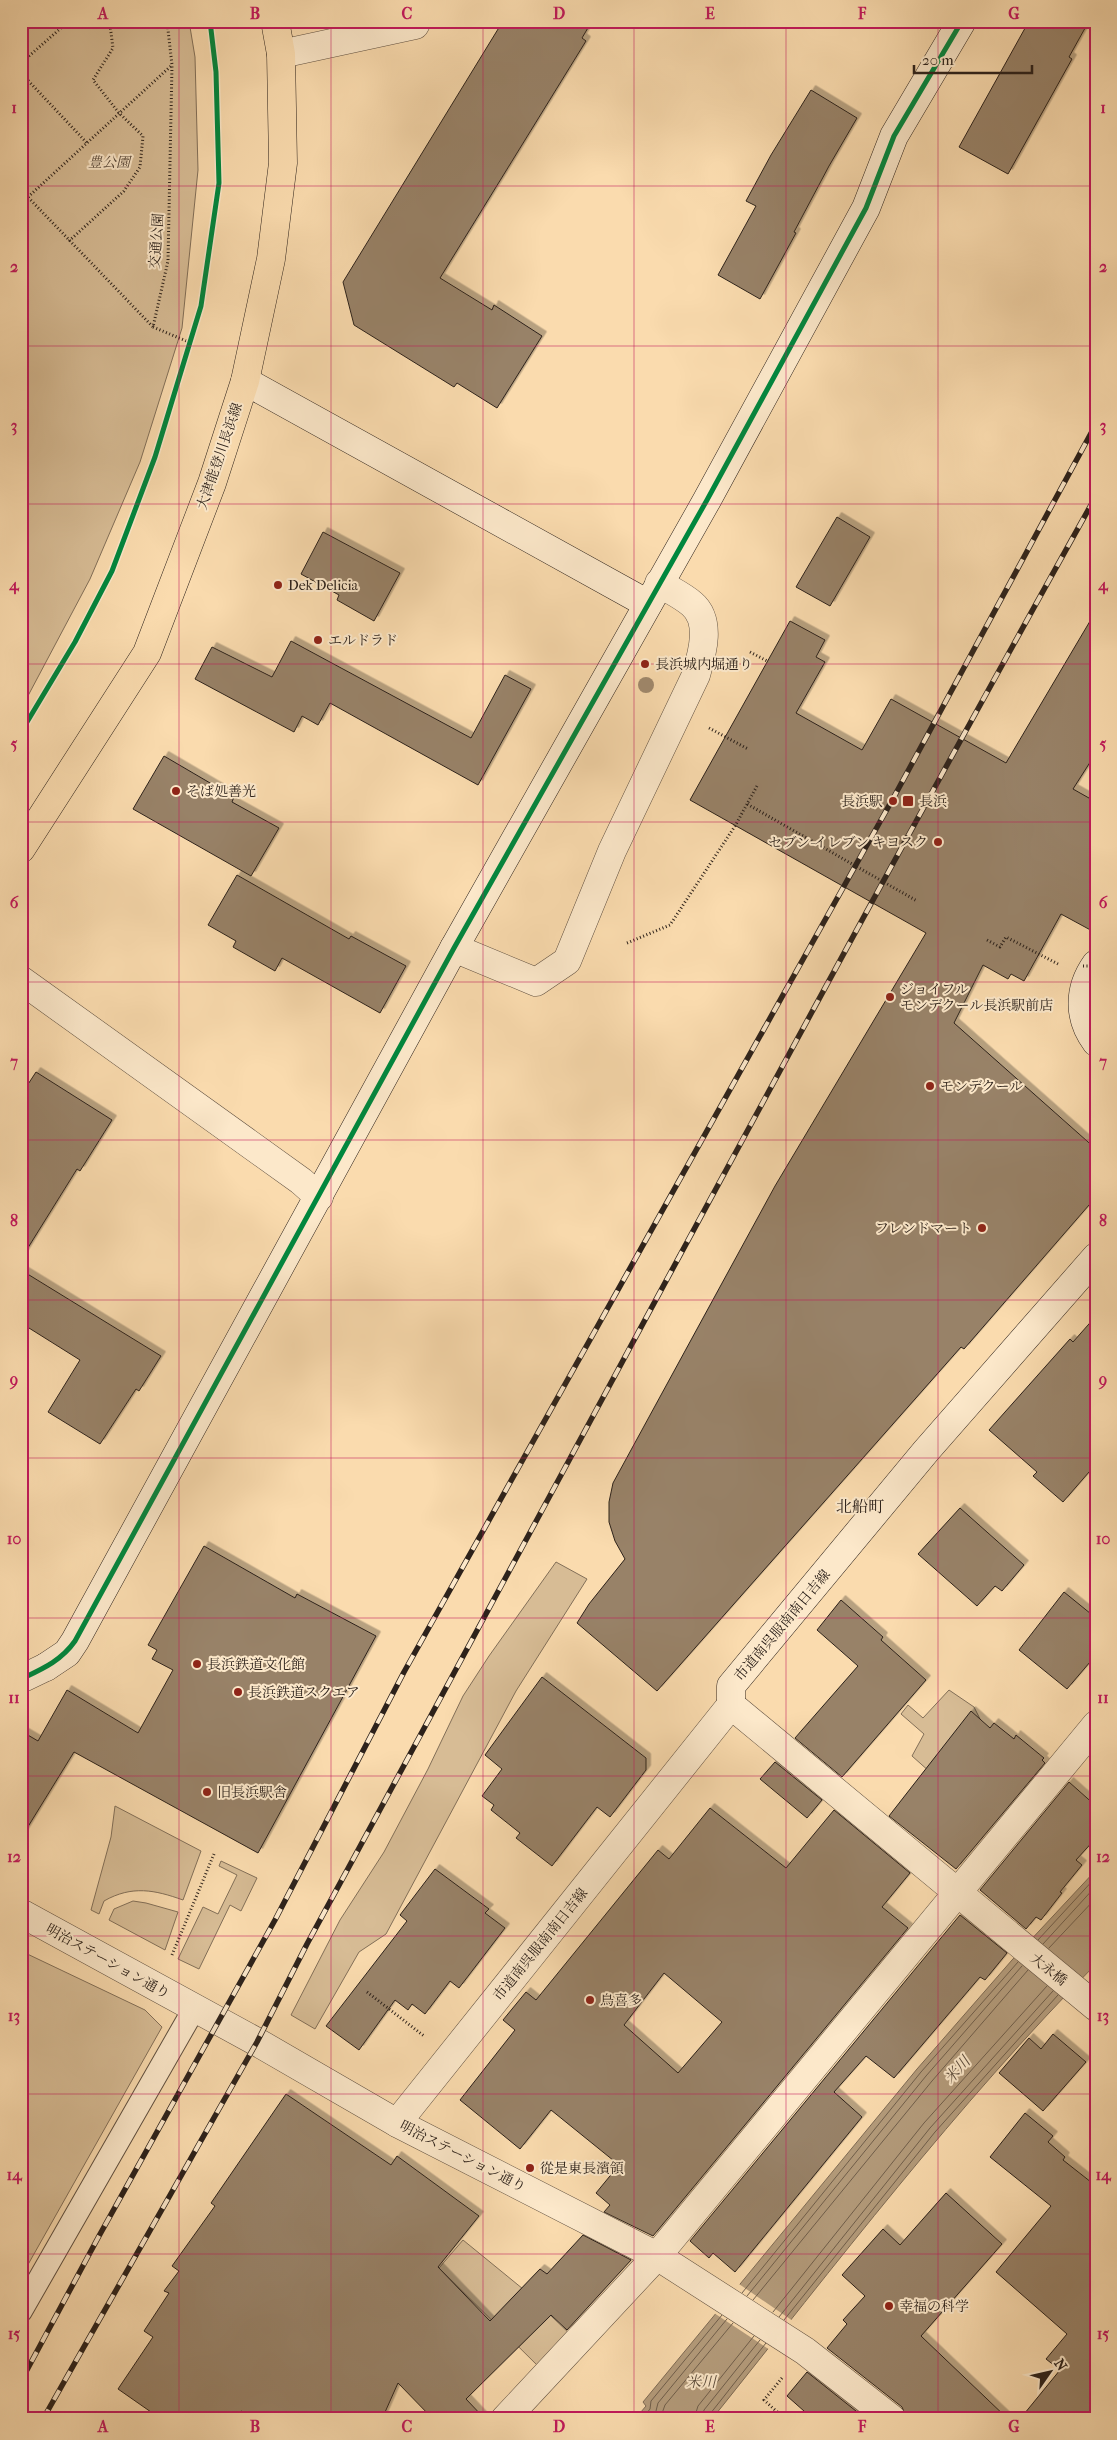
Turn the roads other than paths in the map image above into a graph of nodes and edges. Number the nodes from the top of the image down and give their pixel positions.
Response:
1 (275, 21) edge
2 (417, 21) edge
3 (962, 21) edge
4 (282, 54) junction
5 (245, 381) junction
6 (654, 594) junction
7 (21, 849) edge
8 (454, 948) junction
9 (1092, 966) edge
10 (21, 980) edge
11 (1096, 1042) edge
12 (319, 1198) junction
13 (1096, 1257) edge
14 (21, 1679) edge
15 (731, 1705) junction
16 (1096, 1725) edge
17 (958, 1894) junction
18 (21, 1913) edge
19 (1088, 2000) edge
20 (194, 2009) junction
21 (397, 2123) junction
22 (657, 2256) junction
23 (21, 2311) edge
24 (504, 2419) edge
25 (892, 2419) edge

1 - 4 main road, 大津能登川長浜線
2 - 4 street
3 - 6 street
4 - 5 main road, 大津能登川長浜線
5 - 6 street
5 - 7 main road, 大津能登川長浜線
6 - 8 street
6 - 8 street
8 - 12 street
9 - 11 street
10 - 12 street
12 - 14 street
13 - 15 street, 市道南呉服南南日吉線
15 - 17 street, 大永橋
15 - 21 street, 市道南呉服南南日吉線
16 - 17 street
17 - 19 street, 大永橋
17 - 22 street
18 - 20 street, 明治ステーション通り
20 - 21 street, 明治ステーション通り
20 - 23 lane
21 - 22 street, 明治ステーション通り
22 - 24 street
22 - 25 street, 明治ステーション通り

